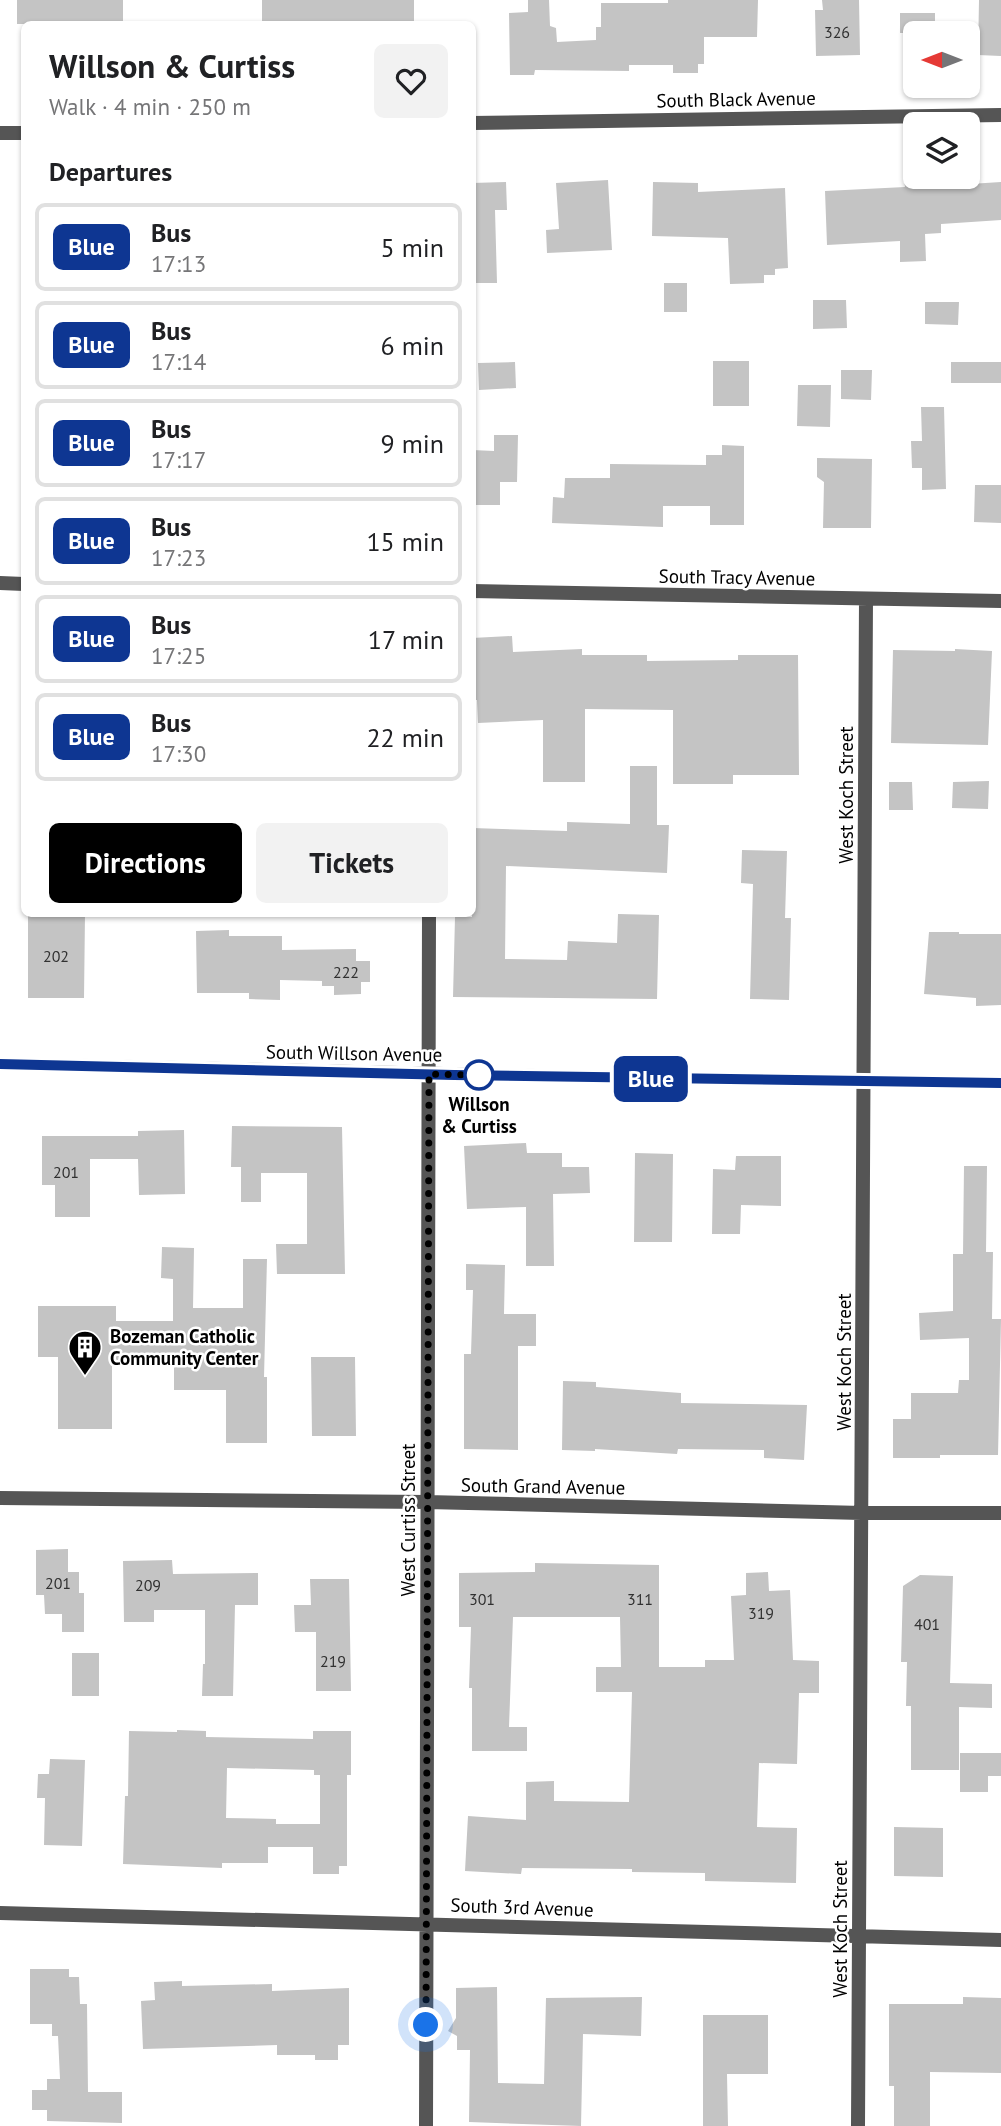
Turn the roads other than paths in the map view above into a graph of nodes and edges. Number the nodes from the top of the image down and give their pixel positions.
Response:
1 (1001, 116) edge
2 (476, 123) edge
3 (21, 132) edge
4 (0, 133) edge
5 (0, 583) edge
6 (21, 584) edge
7 (476, 591) edge
8 (866, 598) junction
9 (1001, 601) edge
10 (429, 917) edge
11 (0, 1064) edge
12 (429, 1074) junction
13 (864, 1083) junction
14 (1001, 1083) edge
15 (0, 1497) edge
16 (427, 1502) junction
17 (862, 1513) junction
18 (1001, 1513) edge
19 (0, 1913) edge
20 (426, 1923) junction
21 (859, 1936) junction
22 (1001, 1940) edge
23 (426, 2126) edge
24 (858, 2126) edge

1 - 2 street, South Black Avenue
3 - 4 street
5 - 6 street
7 - 8 street, South Tracy Avenue
8 - 9 street, South Tracy Avenue
8 - 13 street, West Koch Street
10 - 12 street, West Curtiss Street
11 - 12 main road, South Willson Avenue
12 - 13 main road, South Willson Avenue
12 - 16 street, West Curtiss Street
13 - 14 main road, South Willson Avenue
13 - 17 street, West Koch Street
15 - 16 street, South Grand Avenue
16 - 17 street, South Grand Avenue
16 - 20 street, West Curtiss Street
17 - 18 street, South Grand Avenue
17 - 21 street, West Koch Street
19 - 20 street, South 3rd Avenue
20 - 21 street, South 3rd Avenue
20 - 23 street, West Curtiss Street
21 - 22 street, South 3rd Avenue
21 - 24 street, West Koch Street

